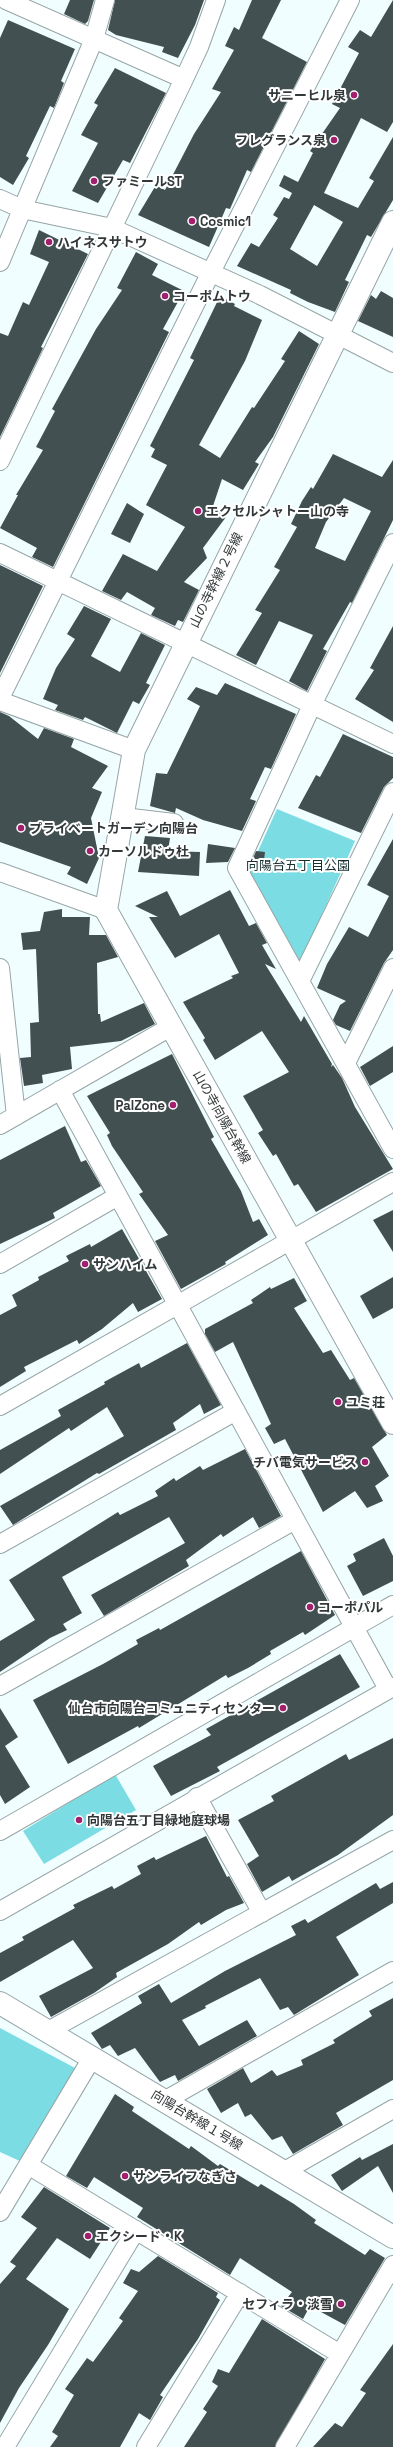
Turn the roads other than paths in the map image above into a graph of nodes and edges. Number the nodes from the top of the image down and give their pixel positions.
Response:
1 (6, 0) edge
2 (105, 0) edge
3 (216, 0) edge
4 (350, 0) edge
5 (94, 39) junction
6 (184, 79) junction
7 (0, 200) edge
8 (22, 209) junction
9 (393, 222) edge
10 (112, 228) junction
11 (0, 262) edge
12 (211, 272) junction
13 (336, 334) junction
14 (393, 363) edge
15 (0, 461) edge
16 (393, 542) edge
17 (0, 553) edge
18 (59, 582) junction
19 (185, 643) junction
20 (0, 699) edge
21 (312, 705) junction
22 (393, 744) edge
23 (134, 750) junction
24 (393, 792) edge
25 (123, 816) junction
26 (174, 823) dead end
27 (0, 872) edge
28 (106, 910) junction
29 (0, 968) edge
30 (393, 968) edge
31 (300, 981) junction
32 (172, 1026) junction
33 (346, 1063) junction
34 (60, 1090) junction
35 (16, 1116) junction
36 (0, 1125) edge
37 (393, 1149) edge
38 (393, 1182) edge
39 (118, 1196) junction
40 (290, 1241) junction
41 (0, 1264) edge
42 (178, 1305) junction
43 (0, 1406) edge
44 (236, 1411) junction
45 (393, 1423) edge
46 (295, 1520) junction
47 (0, 1544) edge
48 (393, 1605) edge
49 (354, 1627) junction
50 (0, 1686) edge
51 (390, 1688) edge
52 (197, 1797) junction
53 (0, 1831) edge
54 (393, 1840) edge
55 (0, 1910) edge
56 (262, 1913) junction
57 (393, 1971) edge
58 (0, 2003) edge
59 (48, 2031) junction
60 (92, 2058) junction
61 (164, 2101) junction
62 (393, 2109) edge
63 (28, 2165) junction
64 (283, 2172) junction
65 (0, 2212) edge
66 (136, 2230) junction
67 (393, 2237) edge
68 (393, 2265) edge
69 (240, 2293) junction
70 (340, 2354) junction
71 (5, 2447) edge
72 (146, 2447) edge
73 (285, 2447) edge

1 - 5 street
2 - 5 street
3 - 6 street
4 - 12 street
5 - 6 street
5 - 8 street
6 - 10 street
7 - 8 street
8 - 10 street
8 - 11 street
9 - 13 street, 山の寺幹線２号線
10 - 12 street
10 - 15 street
12 - 13 street
12 - 18 street
13 - 14 street
13 - 19 street, 山の寺幹線２号線
16 - 21 street
17 - 18 street
18 - 19 street
18 - 20 street
19 - 21 street
19 - 23 street, 山の寺幹線２号線
20 - 23 street
21 - 22 street
21 - 31 street
23 - 25 street, 山の寺幹線２号線
24 - 31 street
25 - 26 street
25 - 28 street, 山の寺幹線２号線
27 - 28 street
28 - 32 street, 山の寺向陽台幹線
29 - 35 street
30 - 33 street
31 - 33 street
32 - 34 street
32 - 40 street, 山の寺向陽台幹線
33 - 37 street
34 - 35 street
34 - 39 street
35 - 36 street
38 - 40 street
39 - 41 street
39 - 42 street
40 - 42 street
40 - 45 street, 山の寺向陽台幹線
42 - 43 street
42 - 44 street
44 - 46 street
44 - 47 street
46 - 49 street
46 - 50 street
48 - 49 street
49 - 51 street
49 - 53 street
51 - 52 street
52 - 55 street
52 - 56 street
54 - 56 street
56 - 59 street
57 - 61 street
58 - 59 street, 向陽台幹線１号線
59 - 60 street, 向陽台幹線１号線
60 - 61 street, 向陽台幹線１号線
60 - 63 street
61 - 64 street, 向陽台幹線１号線
62 - 64 street
63 - 65 street
63 - 66 street
64 - 67 street, 向陽台幹線１号線
66 - 69 street
66 - 71 street
68 - 70 street
69 - 70 street
69 - 72 street
70 - 73 street

